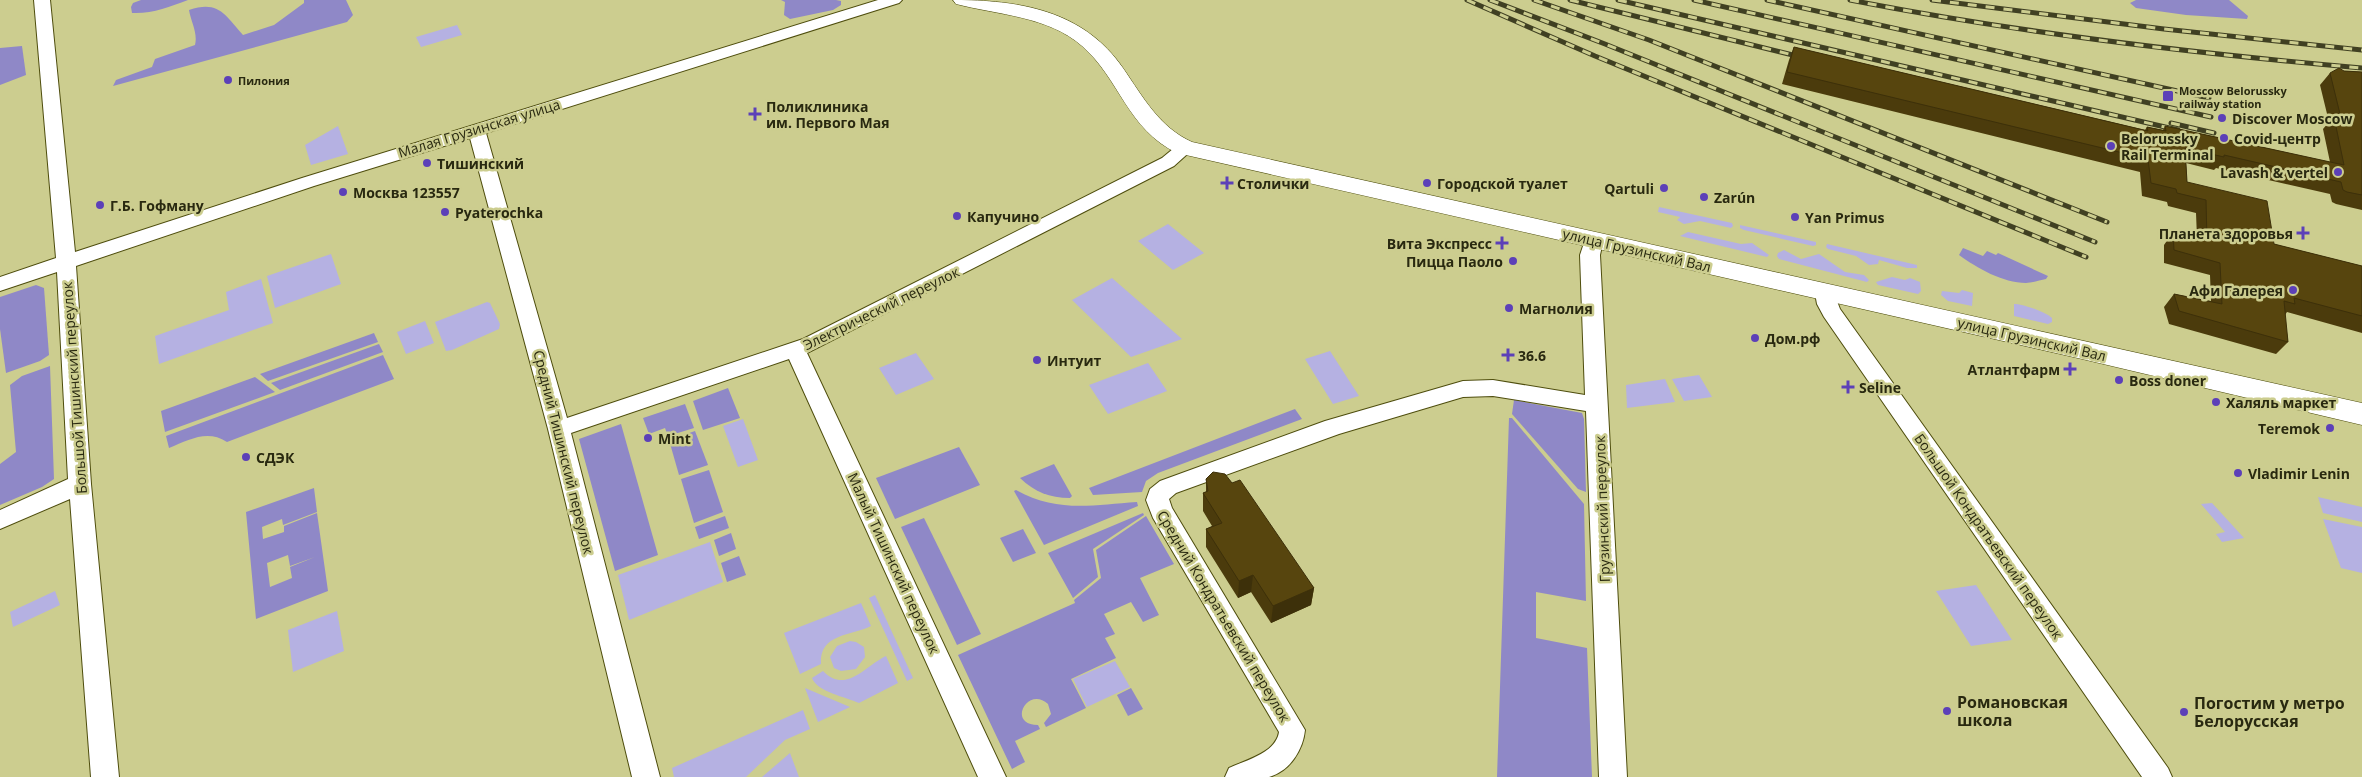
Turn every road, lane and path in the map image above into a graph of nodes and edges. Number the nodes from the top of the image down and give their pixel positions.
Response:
1 (42, 0) edge
2 (894, 0) edge
3 (963, 0) edge
4 (476, 129) junction
5 (1185, 148) junction
6 (1593, 241) junction
7 (66, 261) junction
8 (0, 284) edge
9 (1826, 293) junction
10 (795, 350) junction
11 (1598, 405) junction
12 (2362, 414) edge
13 (560, 429) junction
14 (80, 484) junction
15 (0, 520) edge
16 (105, 777) edge
17 (646, 777) edge
18 (992, 777) edge
19 (1238, 777) edge
20 (1613, 777) edge
21 (2158, 777) edge

1 - 7 street, Большой Тишинский переулок
2 - 4 street, Малая Грузинская улица
3 - 5 main road, улица Грузинский Вал
4 - 7 street, Малая Грузинская улица
4 - 13 street, Средний Тишинский переулок
5 - 6 main road, улица Грузинский Вал
5 - 10 street, Электрический переулок
6 - 9 main road, улица Грузинский Вал
6 - 11 street, Грузинский переулок
7 - 8 street, Малая Грузинская улица
7 - 14 street, Большой Тишинский переулок
9 - 12 main road, улица Грузинский Вал
9 - 21 street, Большой Кондратьевский переулок
10 - 13 street, Электрический переулок
10 - 18 street, Малый Тишинский переулок
11 - 19 street, Средний Кондратьевский переулок
11 - 20 street, Грузинский переулок
13 - 17 street, Средний Тишинский переулок
14 - 15 street
14 - 16 street, Большой Тишинский переулок

